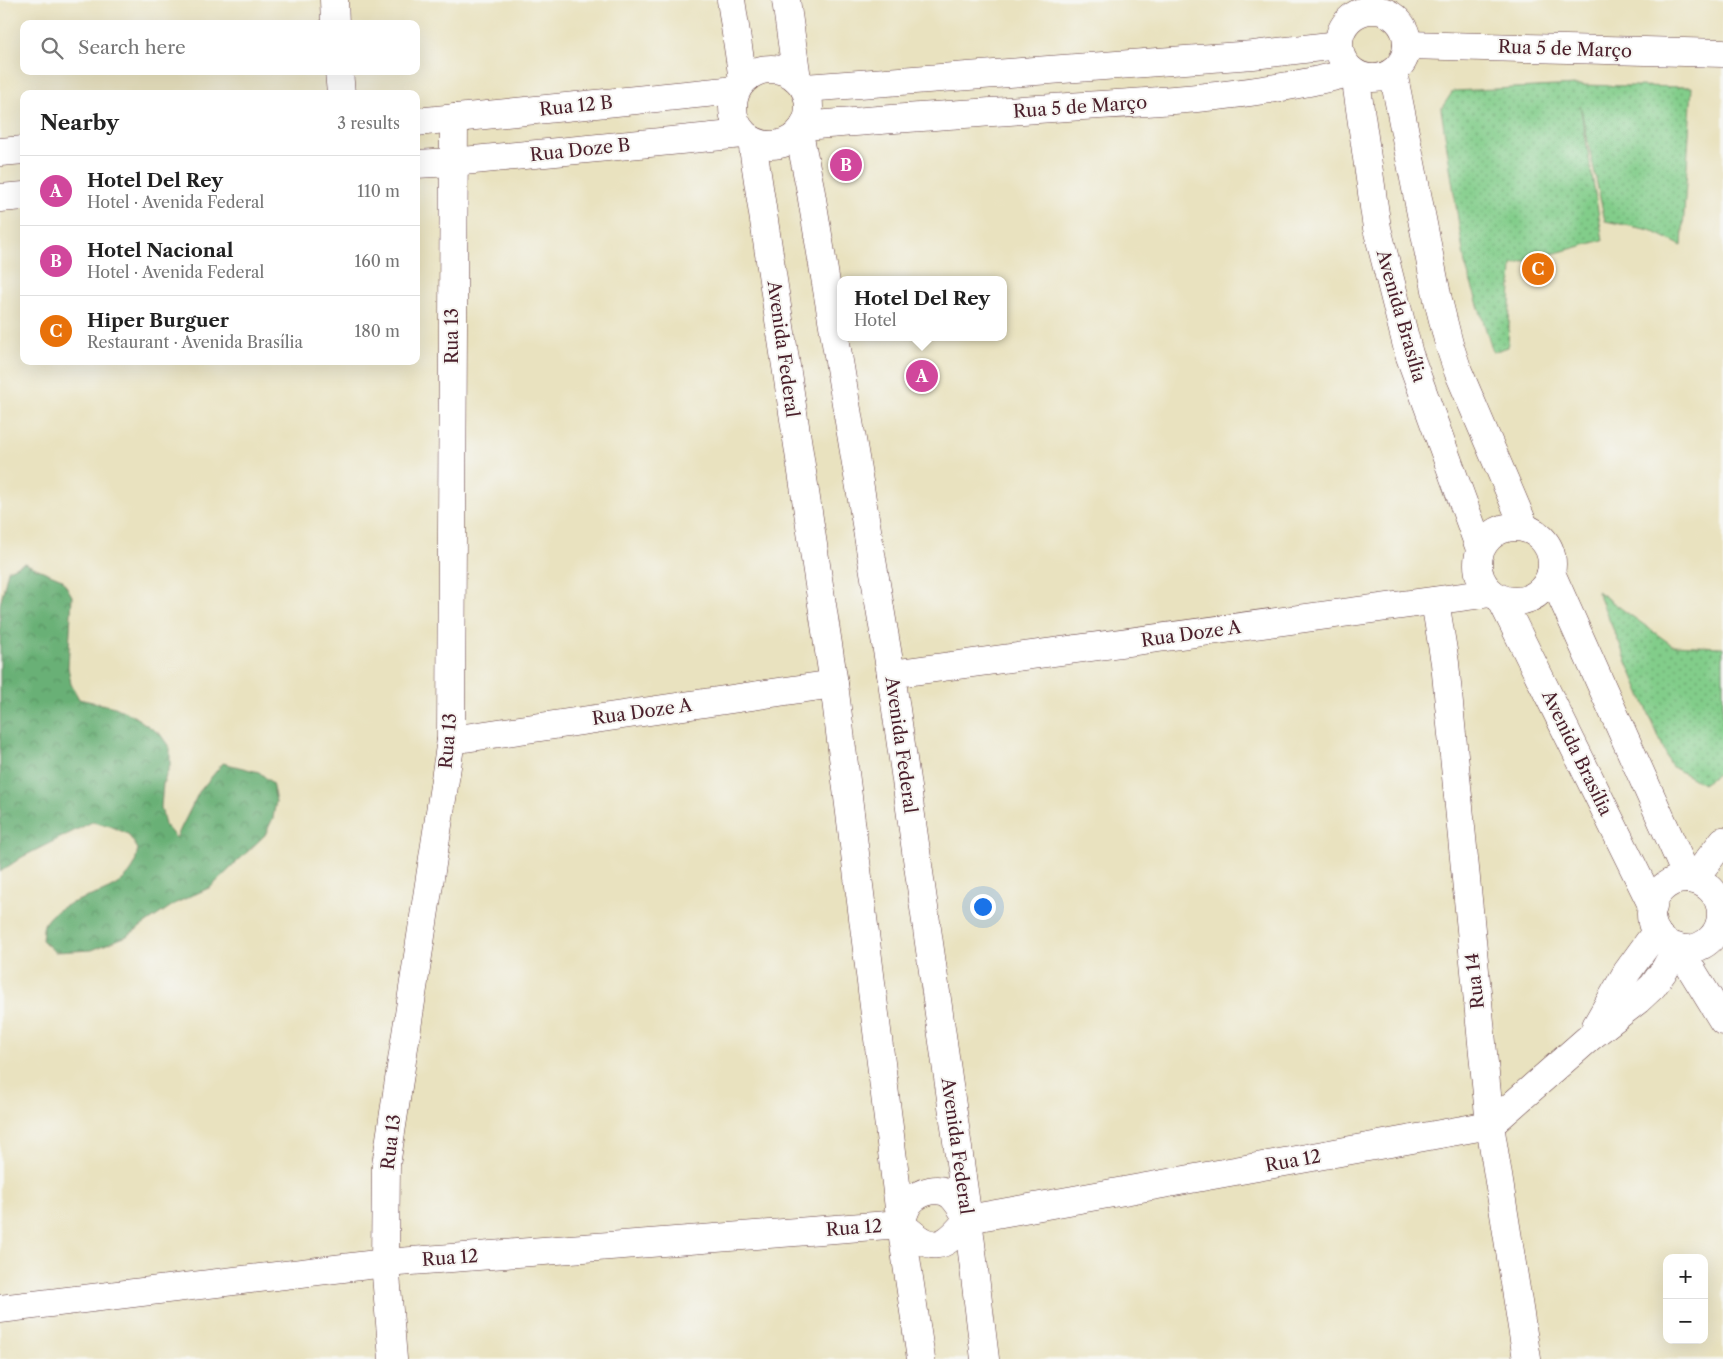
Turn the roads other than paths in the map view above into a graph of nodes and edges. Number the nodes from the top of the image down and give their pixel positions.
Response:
1 (334, 0) edge
2 (731, 0) edge
3 (786, 0) edge
4 (1341, 0) edge
5 (336, 20) edge
6 (1401, 23) edge
7 (1340, 37) junction
8 (1723, 53) edge
9 (1252, 55) junction
10 (1393, 72) junction
11 (1354, 73) junction
12 (339, 75) edge
13 (801, 83) junction
14 (740, 85) junction
15 (341, 90) edge
16 (1256, 91) junction
17 (454, 118) junction
18 (420, 122) edge
19 (802, 130) junction
20 (748, 138) junction
21 (20, 150) edge
22 (0, 152) edge
23 (453, 162) junction
24 (420, 164) edge
25 (20, 196) edge
26 (0, 198) edge
27 (1449, 344) junction
28 (1409, 354) junction
29 (1525, 528) junction
30 (1480, 549) junction
31 (1551, 573) junction
32 (1496, 596) junction
33 (1435, 601) junction
34 (891, 674) junction
35 (834, 684) junction
36 (451, 740) junction
37 (1723, 841) edge
38 (1690, 879) junction
39 (1721, 919) edge
40 (1666, 934) junction
41 (1723, 1021) edge
42 (1490, 1125) junction
43 (968, 1219) junction
44 (901, 1224) junction
45 (385, 1263) junction
46 (0, 1309) edge
47 (393, 1359) edge
48 (921, 1359) edge
49 (985, 1359) edge
50 (1527, 1359) edge

1 - 5 street
2 - 14 street
3 - 13 street
4 - 7 street
6 - 7 street
6 - 8 street, Rua 5 de Março
6 - 10 street
7 - 9 street
7 - 11 street
9 - 13 street
9 - 16 street
10 - 11 street
10 - 27 street
11 - 16 street, Rua 5 de Março
11 - 28 street, Avenida Brasília
12 - 15 street
13 - 14 street
13 - 19 street
14 - 17 street, Rua 12 B
14 - 20 street
16 - 19 street, Rua 5 de Março
17 - 18 street, Rua 12 B
17 - 23 street, Rua 13
19 - 20 street
19 - 34 street, Avenida Federal
20 - 23 street, Rua Doze B
20 - 35 street, Avenida Federal
21 - 22 street
23 - 24 street, Rua Doze B
23 - 36 street, Rua 13
25 - 26 street
27 - 28 street
27 - 29 street
28 - 30 street, Avenida Brasília
29 - 30 street
29 - 31 street
30 - 32 street
31 - 32 street
31 - 38 street
32 - 33 street, Rua Doze A
32 - 40 street, Avenida Brasília
33 - 34 street, Rua Doze A
33 - 42 street, Rua 14
34 - 43 street, Avenida Federal
35 - 36 street, Rua Doze A
35 - 44 street, Avenida Federal
36 - 45 street, Rua 13
37 - 38 street
38 - 39 street
38 - 40 street
39 - 40 street
40 - 41 street, Avenida Brasília
40 - 42 street
42 - 43 street, Rua 12
42 - 50 street, Rua 14
43 - 44 street
43 - 44 street
43 - 49 street, Avenida Federal
44 - 45 street, Rua 12
44 - 48 street, Avenida Federal
45 - 46 street, Rua 12
45 - 47 street, Rua 13

